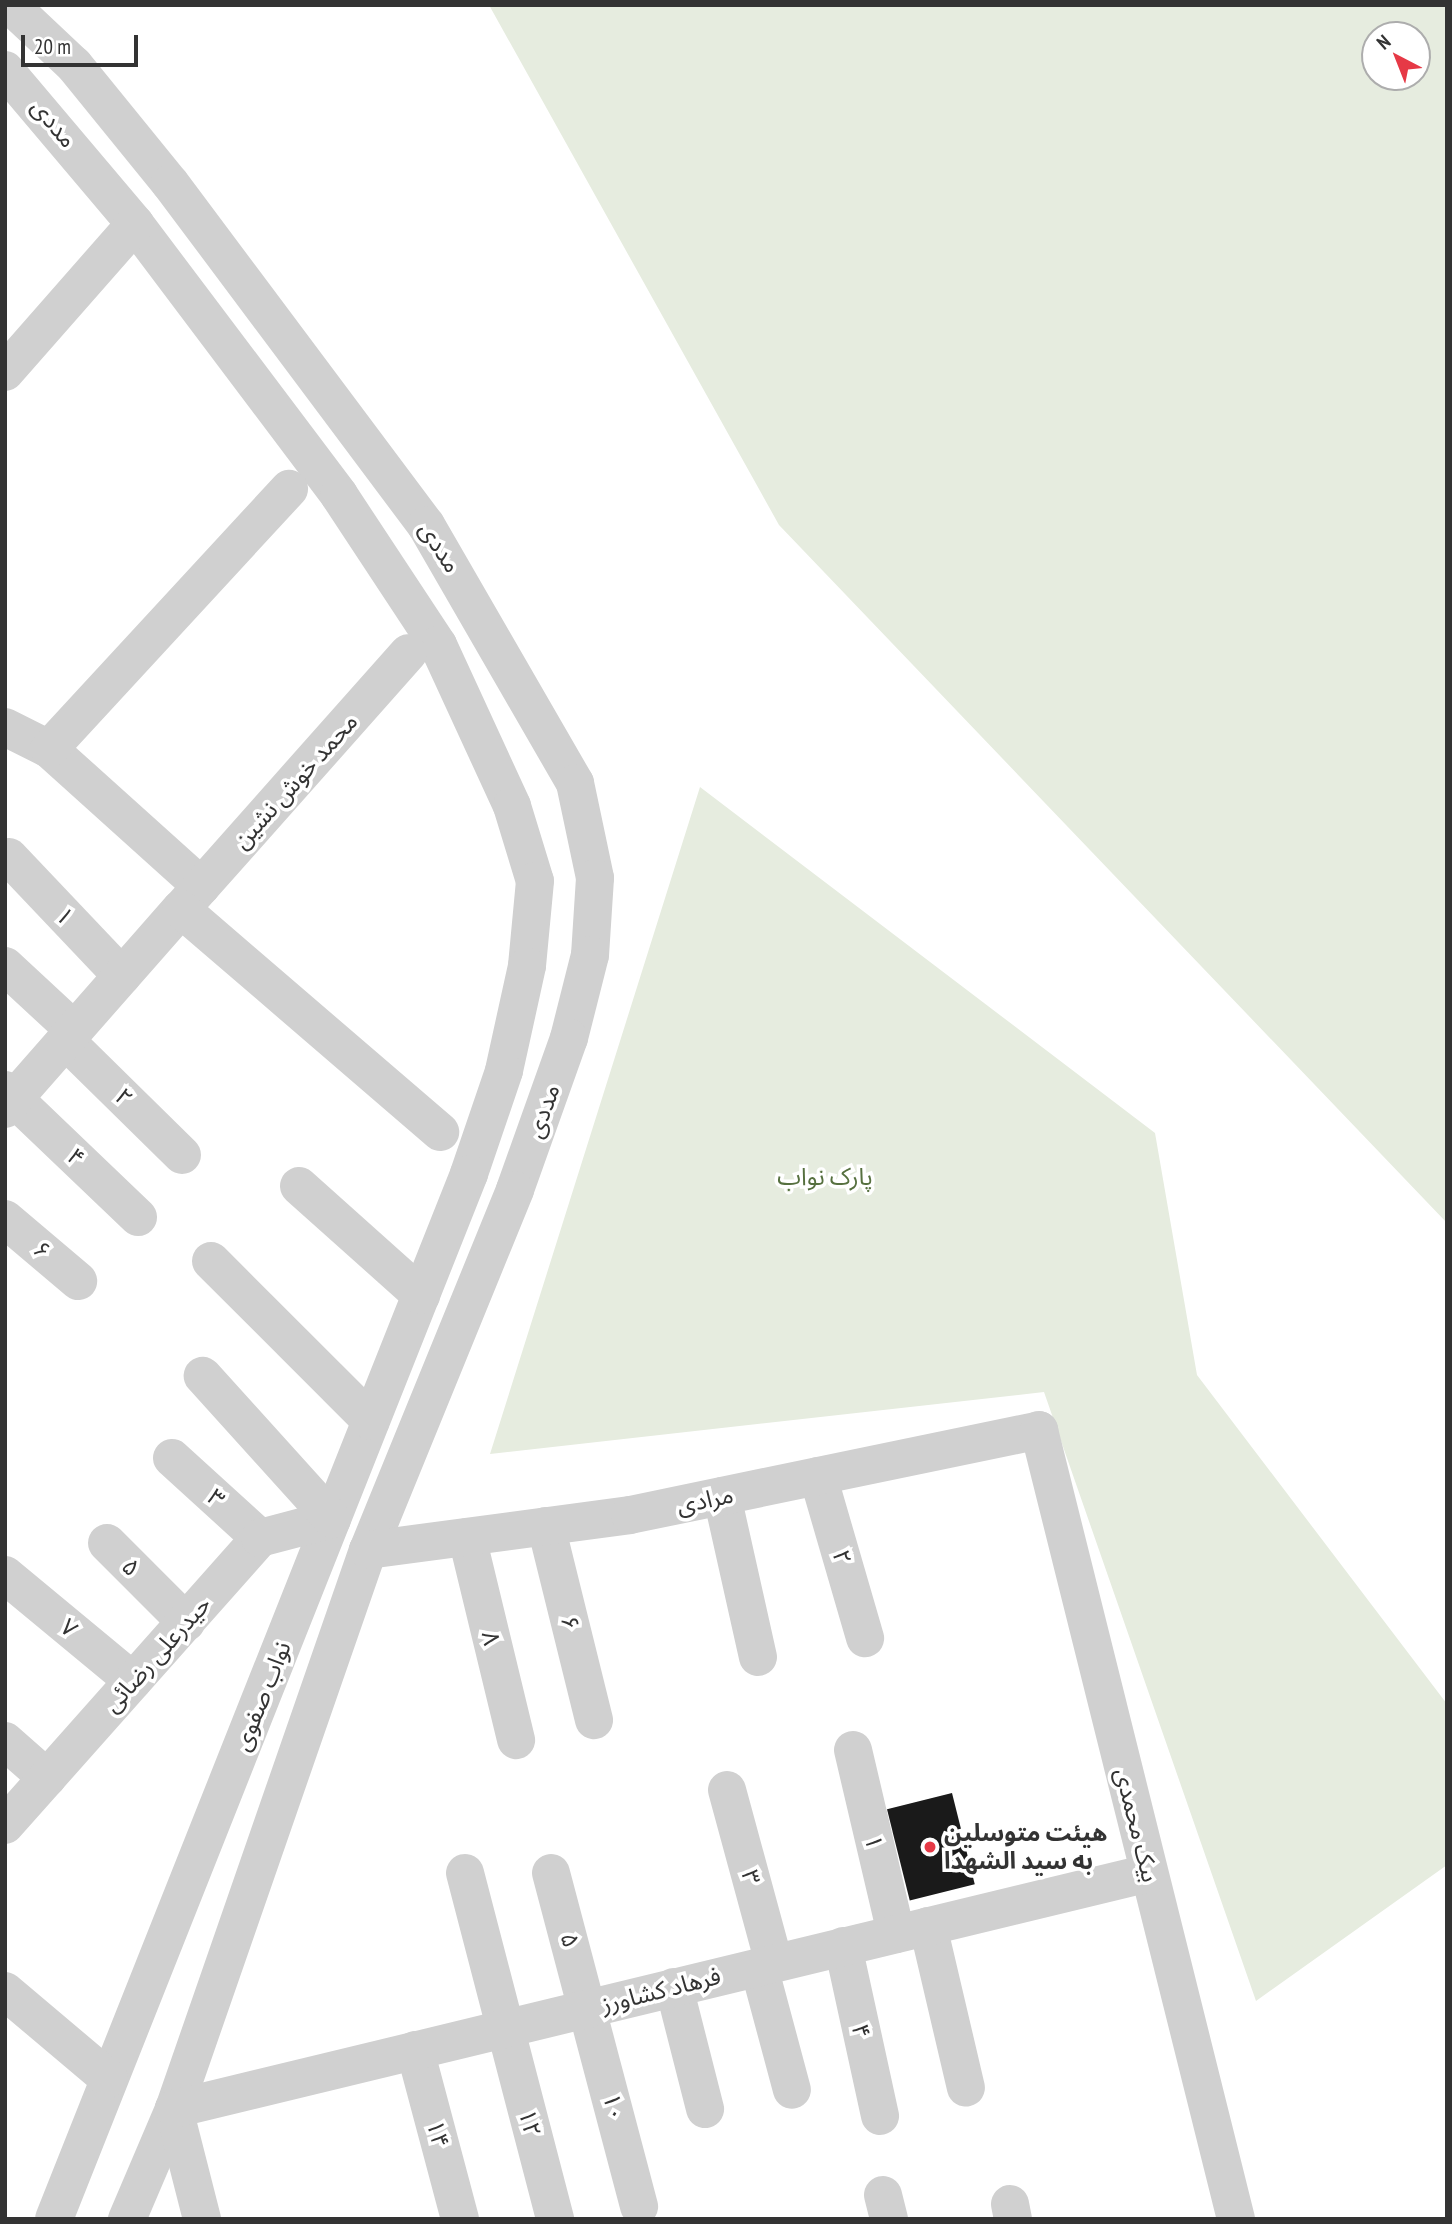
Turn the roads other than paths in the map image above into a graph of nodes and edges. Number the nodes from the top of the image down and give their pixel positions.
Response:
1 (10, 5) edge
2 (5, 70) edge
3 (135, 224) junction
4 (5, 372) edge
5 (289, 489) dead end
6 (408, 653) dead end
7 (5, 727) edge
8 (49, 749) junction
9 (9, 857) dead end
10 (191, 898) junction
11 (5, 966) edge
12 (122, 976) junction
13 (70, 1035) junction
14 (8, 1099) edge
15 (440, 1132) dead end
16 (182, 1155) dead end
17 (469, 1174) junction
18 (299, 1186) dead end
19 (515, 1190) junction
20 (138, 1217) dead end
21 (5, 1219) edge
22 (211, 1261) dead end
23 (78, 1281) dead end
24 (421, 1295) junction
25 (203, 1376) dead end
26 (371, 1421) junction
27 (1039, 1430) joint
28 (172, 1458) dead end
29 (818, 1476) junction
30 (722, 1496) junction
31 (332, 1520) junction
32 (546, 1526) junction
33 (467, 1537) junction
34 (260, 1538) junction
35 (107, 1543) dead end
36 (368, 1550) junction
37 (5, 1575) edge
38 (186, 1622) junction
39 (866, 1638) dead end
40 (758, 1657) dead end
41 (133, 1681) junction
42 (594, 1720) dead end
43 (516, 1740) dead end
44 (5, 1741) edge
45 (853, 1750) dead end
46 (47, 1778) junction
47 (727, 1790) dead end
48 (5, 1825) edge
49 (1149, 1872) junction
50 (465, 1873) dead end
51 (551, 1873) dead end
52 (912, 1930) junction
53 (843, 1946) junction
54 (766, 1965) junction
55 (674, 1987) junction
56 (5, 1991) edge
57 (589, 2008) junction
58 (504, 2028) junction
59 (415, 2050) junction
60 (109, 2079) junction
61 (966, 2088) dead end
62 (792, 2090) dead end
63 (174, 2109) junction
64 (705, 2109) dead end
65 (880, 2116) dead end
66 (639, 2207) dead end
67 (54, 2219) edge
68 (127, 2219) edge
69 (202, 2219) edge
70 (460, 2219) edge
71 (555, 2219) edge
72 (1236, 2219) edge

1 - 19 street, مددی
2 - 3 street, مددی
3 - 4 street
3 - 17 street, مددی
5 - 8 street
6 - 10 street, محمد خوش نشین
7 - 8 street
8 - 10 street
9 - 12 street, ۱
10 - 12 street, محمد خوش نشین
10 - 15 street
11 - 13 street
12 - 13 street, محمد خوش نشین
13 - 14 street, محمد خوش نشین
13 - 16 street, ۲
14 - 20 street, ۴
17 - 19 street
17 - 24 street, نواب صفوی
18 - 24 street
19 - 36 street, نواب صفوی
21 - 23 street, ۶
22 - 26 street
24 - 26 street, نواب صفوی
25 - 31 street
26 - 31 street, نواب صفوی
27 - 29 street, مرادی
27 - 49 street, بیک محمدی
28 - 34 street, ۳
29 - 30 street, مرادی
29 - 39 street, ۲
30 - 32 street, مرادی
30 - 40 street
31 - 34 street
31 - 60 street, نواب صفوی
32 - 33 street, مرادی
32 - 42 street, ۶
33 - 36 street, مرادی
33 - 43 street, ۸
34 - 38 street, حیدرعلی رضائی
35 - 38 street, ۵
36 - 63 street, نواب صفوی
37 - 41 street, ۷
38 - 41 street, حیدرعلی رضائی
41 - 46 street, حیدرعلی رضائی
44 - 46 street
45 - 52 street, ۱
46 - 48 street, حیدرعلی رضائی
47 - 54 street, ۳
49 - 52 street, فرهاد کشاورز
49 - 72 street, بیک محمدی
50 - 58 street
51 - 57 street, ۵
52 - 53 street, فرهاد کشاورز
52 - 61 street
53 - 54 street, فرهاد کشاورز
53 - 65 street, ۴
54 - 55 street, فرهاد کشاورز
54 - 62 street
55 - 57 street, فرهاد کشاورز
55 - 64 street
56 - 60 street
57 - 58 street, فرهاد کشاورز
57 - 66 street, ۱۰
58 - 59 street, فرهاد کشاورز
58 - 71 street, ۱۲
59 - 63 street, فرهاد کشاورز
59 - 70 street, ۱۴
60 - 67 street, نواب صفوی
63 - 68 street, نواب صفوی
63 - 69 street

